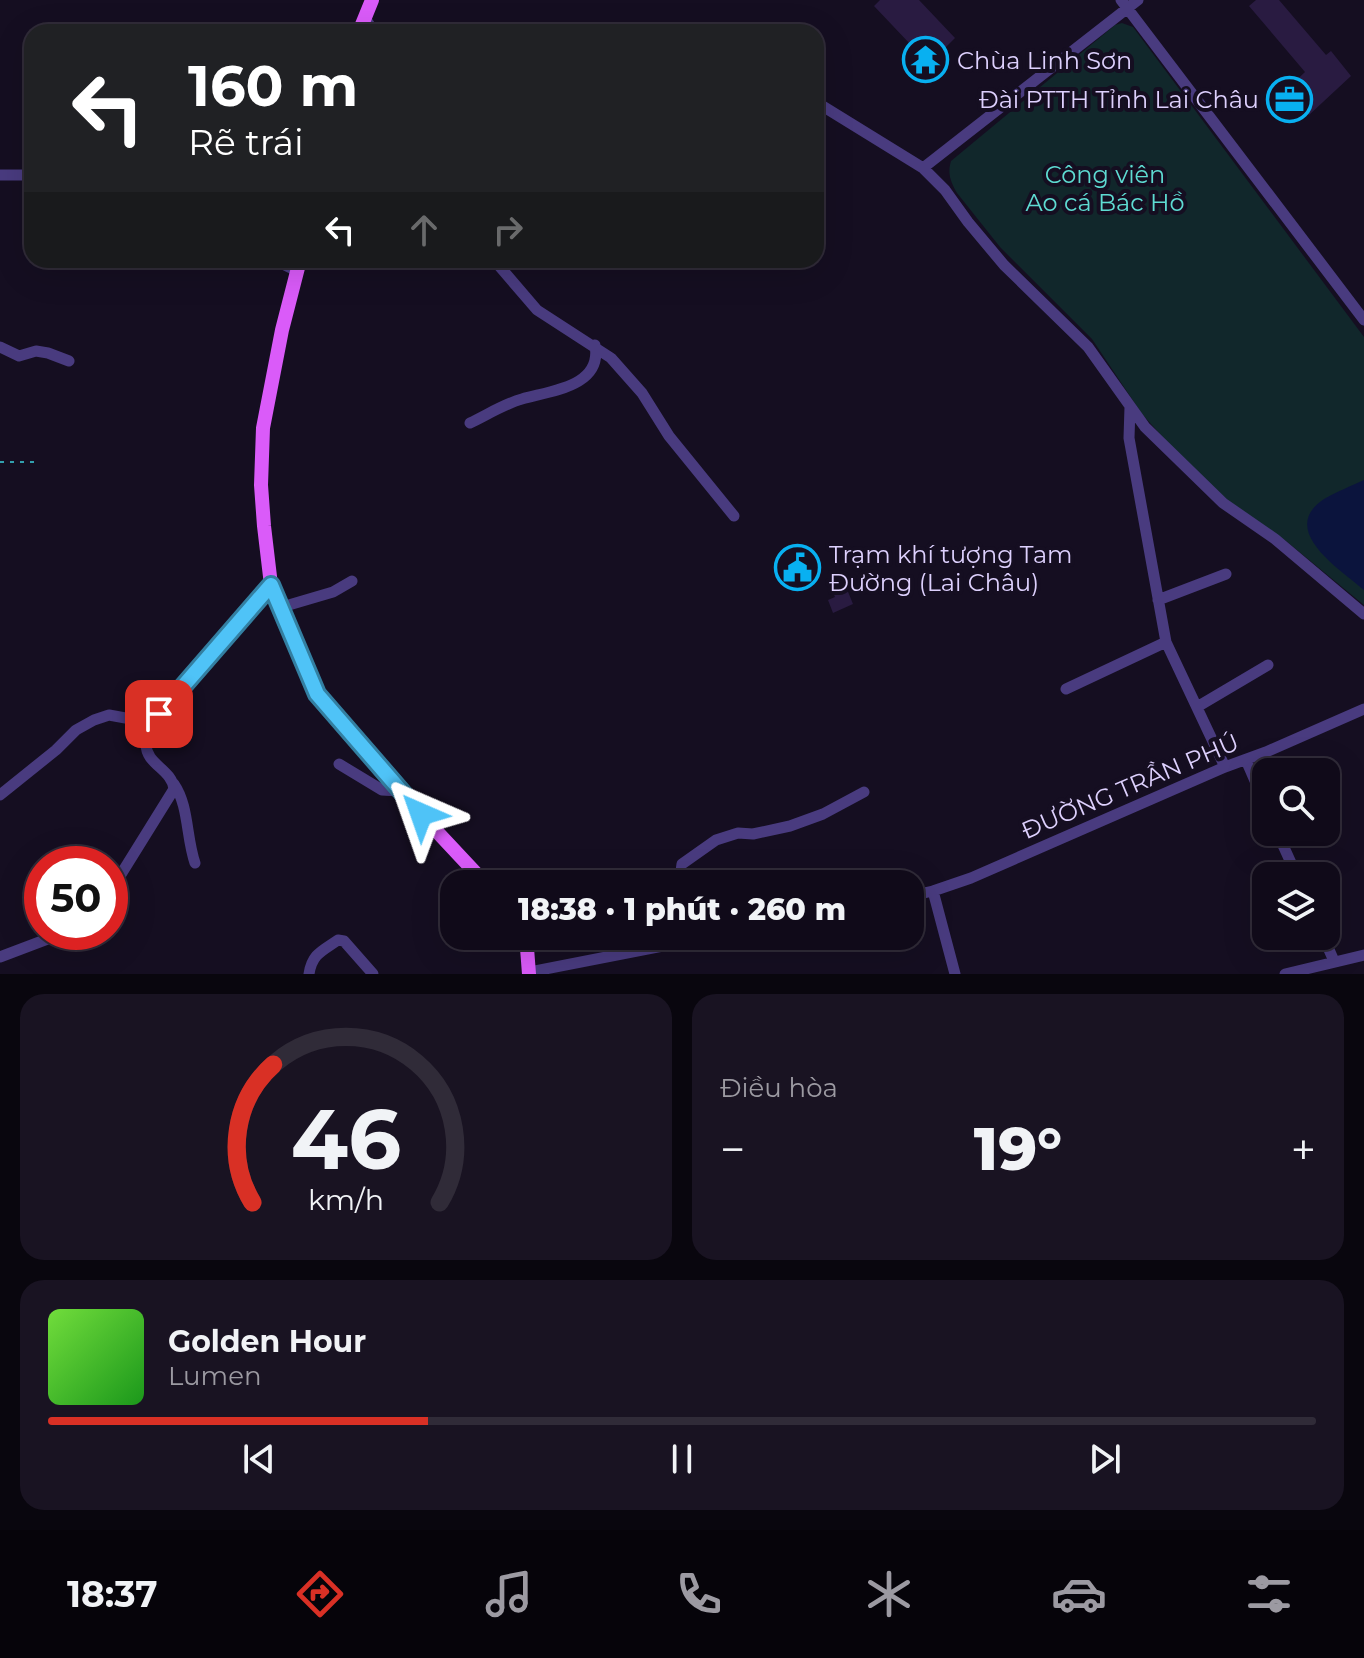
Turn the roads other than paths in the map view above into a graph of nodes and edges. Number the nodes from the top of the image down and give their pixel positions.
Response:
1 (372, 0) edge
2 (1138, 0) edge
3 (1124, 4) edge
4 (362, 24) edge
5 (824, 107) edge
6 (923, 168) junction
7 (0, 175) edge
8 (24, 175) edge
9 (298, 268) edge
10 (501, 268) edge
11 (1364, 320) edge
12 (595, 345) junction
13 (0, 347) edge
14 (69, 361) dead end
15 (1130, 407) junction
16 (470, 423) dead end
17 (734, 516) dead end
18 (1226, 574) dead end
19 (352, 581) dead end
20 (271, 585) junction
21 (1158, 600) junction
22 (282, 607) junction
23 (1364, 614) edge
24 (1166, 642) junction
25 (1268, 665) dead end
26 (1066, 689) dead end
27 (1197, 707) junction
28 (1364, 709) edge
29 (153, 723) junction
30 (1246, 760) junction
31 (339, 764) dead end
32 (1225, 767) junction
33 (1252, 774) edge
34 (20, 778) junction
35 (174, 784) junction
36 (399, 791) junction
37 (864, 792) dead end
38 (0, 795) edge
39 (0, 807) edge
40 (128, 863) edge
41 (195, 863) dead end
42 (473, 870) edge
43 (681, 870) edge
44 (933, 891) junction
45 (924, 893) edge
46 (24, 948) edge
47 (527, 950) edge
48 (638, 950) edge
49 (1329, 950) edge
50 (1364, 955) edge
51 (0, 957) edge
52 (1334, 961) junction
53 (529, 973) edge
54 (309, 974) edge
55 (373, 974) edge
56 (954, 974) edge
57 (1285, 974) edge

1 - 4 main road
2 - 3 street
3 - 6 street
3 - 11 street
5 - 6 street
6 - 15 street
7 - 8 street
9 - 20 main road
10 - 12 street
12 - 16 street
12 - 17 street
13 - 14 street
15 - 21 street
15 - 23 street
18 - 21 street
19 - 22 street
20 - 22 main road
20 - 29 street
21 - 24 street
22 - 36 main road
24 - 26 street
24 - 27 street
25 - 27 street
27 - 32 street
28 - 30 street, ĐƯỜNG TRẦN PHÚ
29 - 34 street
29 - 35 street
30 - 32 street, ĐƯỜNG TRẦN PHÚ
30 - 33 street
31 - 36 street
32 - 44 street, ĐƯỜNG TRẦN PHÚ
34 - 38 street
34 - 39 street
35 - 40 street
35 - 41 street
36 - 42 main road
37 - 43 street
44 - 45 street, ĐƯỜNG TRẦN PHÚ
44 - 56 street
46 - 51 street
47 - 53 main road
48 - 53 street
49 - 52 street
50 - 52 street
52 - 57 street
54 - 55 street

